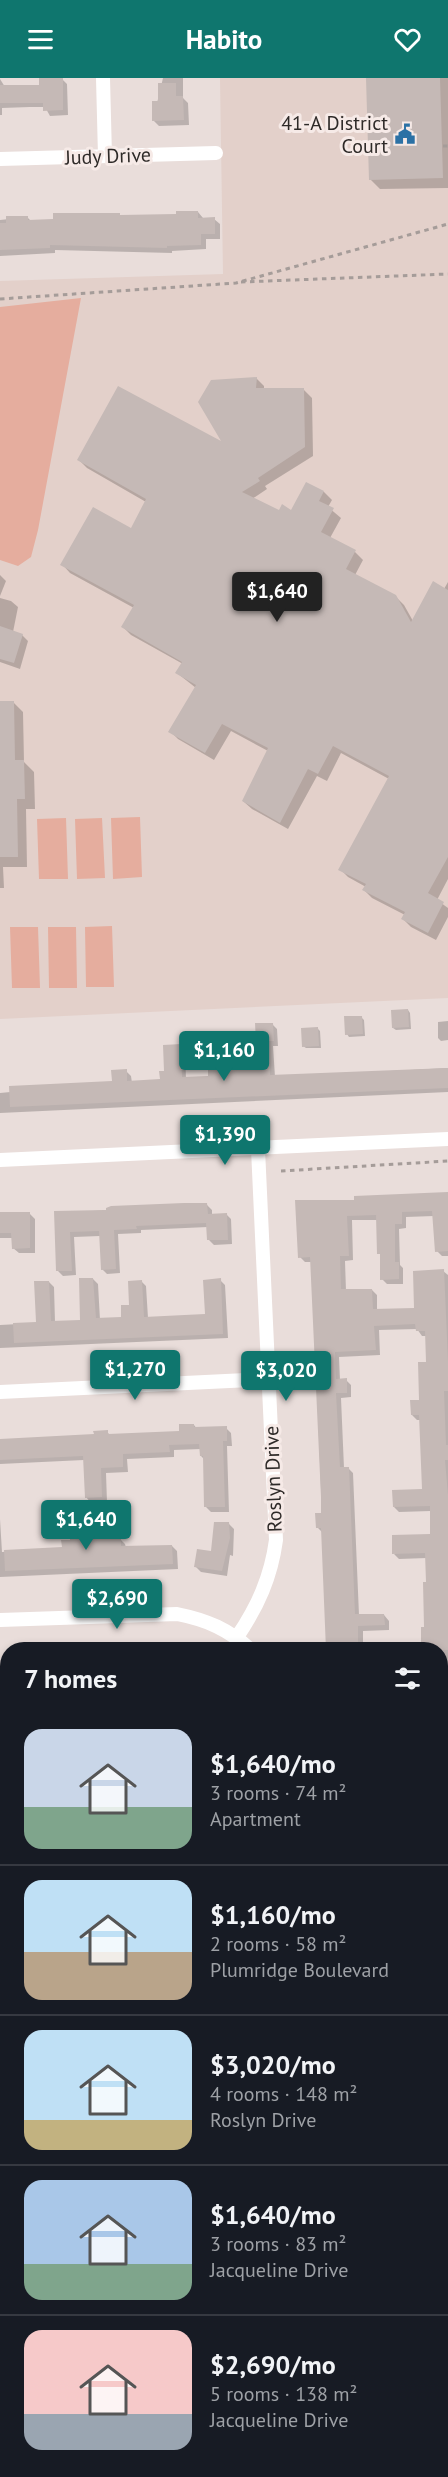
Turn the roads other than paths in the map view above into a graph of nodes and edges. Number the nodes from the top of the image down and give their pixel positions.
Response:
1 (103, 78) edge
2 (216, 153) dead end
3 (105, 156) junction
4 (0, 159) edge
5 (448, 1139) edge
6 (258, 1149) junction
7 (0, 1160) edge
8 (269, 1379) junction
9 (0, 1392) edge
10 (0, 1620) edge
11 (237, 1637) junction
12 (242, 1642) edge

1 - 3 street
2 - 3 street, Judy Drive
3 - 4 street, Judy Drive
5 - 6 street
6 - 7 street
6 - 8 street, Roslyn Drive
8 - 9 street
8 - 11 street, Roslyn Drive
10 - 11 street
11 - 12 street

